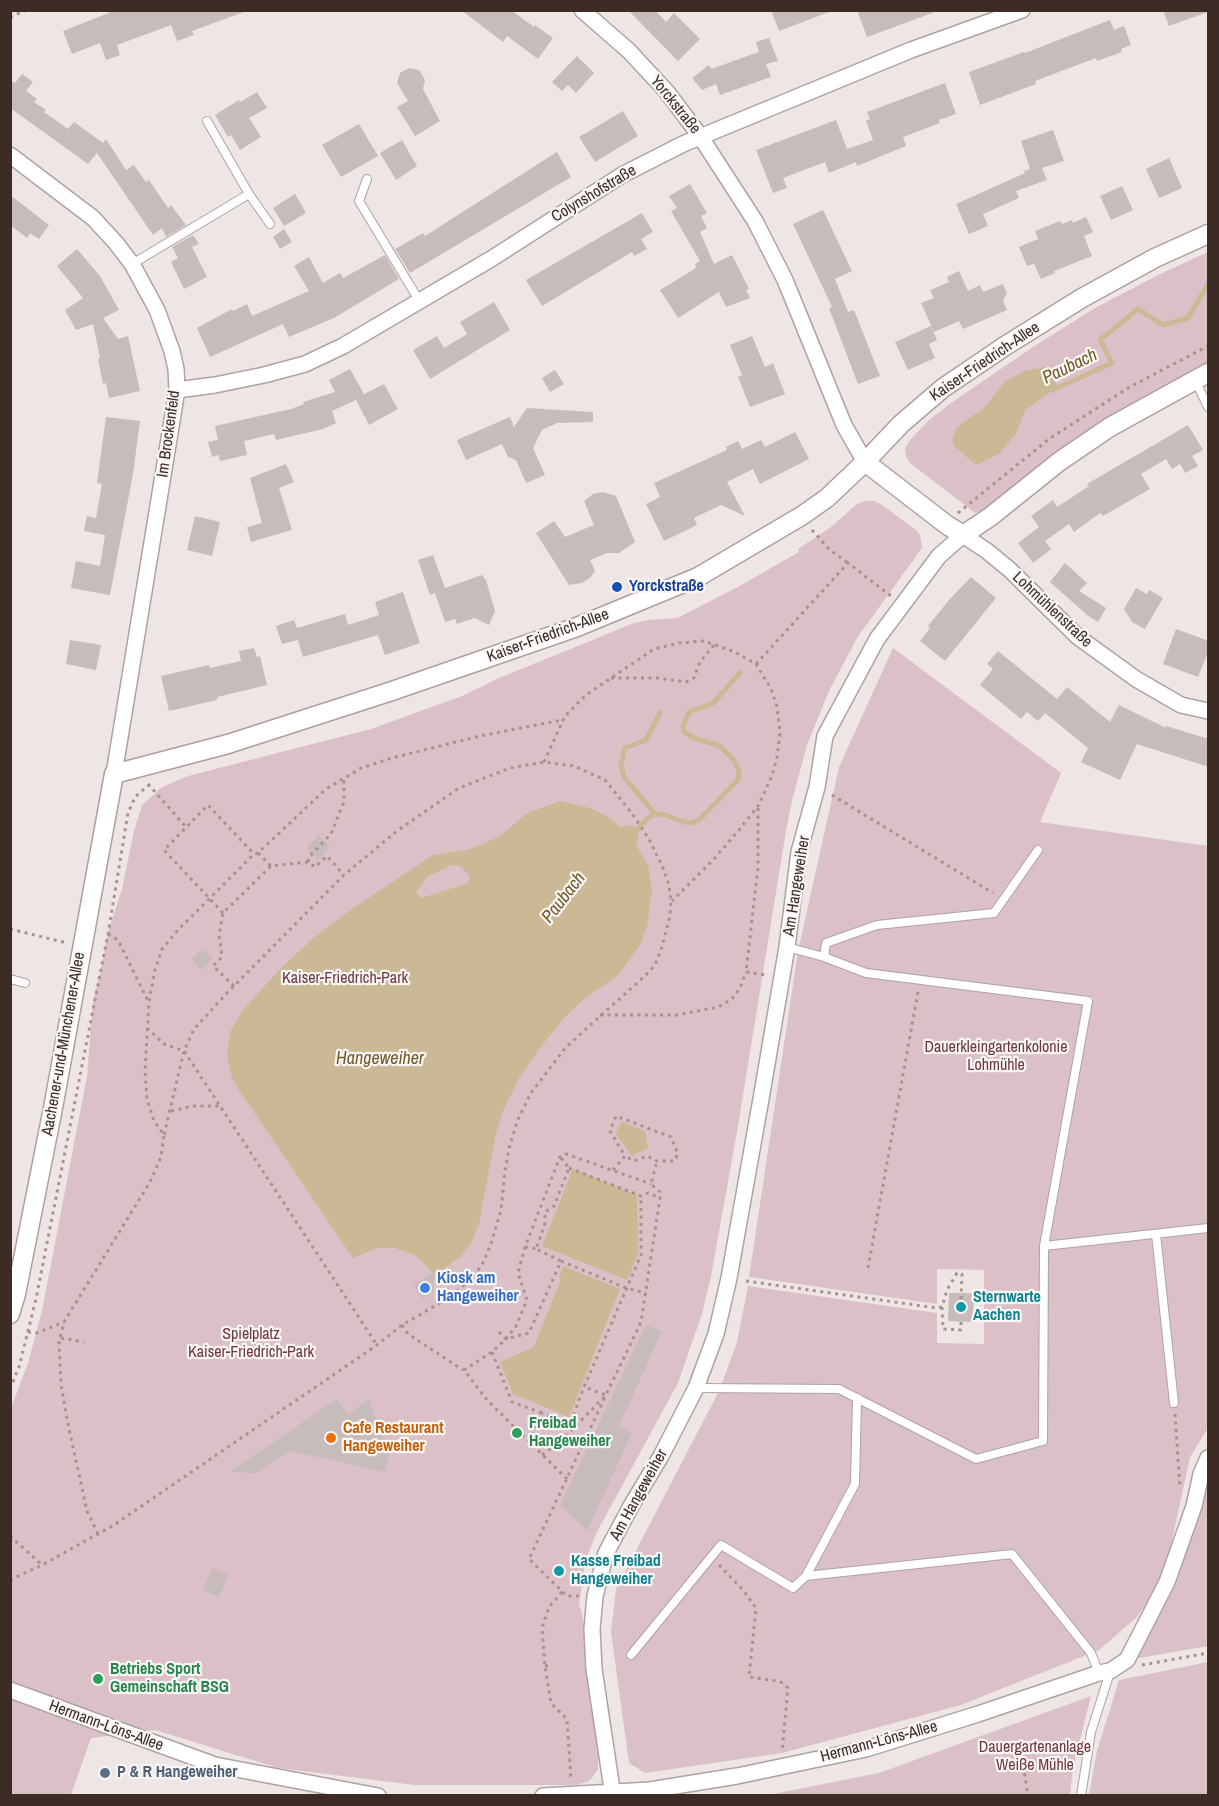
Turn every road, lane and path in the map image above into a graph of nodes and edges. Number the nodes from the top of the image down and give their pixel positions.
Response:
1 (27, 10) edge
2 (582, 10) edge
3 (1022, 10) edge
4 (10, 17) edge
5 (207, 121) dead end
6 (700, 136) junction
7 (10, 155) edge
8 (367, 179) dead end
9 (249, 194) junction
10 (270, 224) dead end
11 (1209, 234) edge
12 (132, 264) junction
13 (420, 302) junction
14 (1209, 346) edge
15 (1201, 376) edge
16 (177, 390) junction
17 (1209, 407) edge
18 (865, 462) junction
19 (803, 515) junction
20 (946, 525) junction
21 (963, 535) junction
22 (848, 563) junction
23 (892, 596) dead end
24 (715, 644) junction
25 (756, 664) junction
26 (609, 678) junction
27 (1209, 711) edge
28 (562, 720) junction
29 (544, 762) junction
30 (140, 767) junction
31 (114, 774) junction
32 (344, 778) junction
33 (148, 785) junction
34 (817, 787) junction
35 (758, 806) junction
36 (186, 827) junction
37 (1038, 850) dead end
38 (256, 853) junction
39 (308, 862) junction
40 (271, 866) junction
41 (344, 875) junction
42 (210, 898) junction
43 (1003, 900) junction
44 (671, 901) junction
45 (224, 913) junction
46 (10, 929) edge
47 (108, 934) junction
48 (82, 947) junction
49 (788, 947) junction
50 (824, 957) junction
51 (746, 972) junction
52 (782, 978) junction
53 (10, 979) edge
54 (920, 980) junction
55 (26, 983) dead end
56 (234, 986) junction
57 (149, 1002) junction
58 (600, 1015) junction
59 (147, 1028) junction
60 (184, 1052) junction
61 (219, 1106) junction
62 (171, 1111) junction
63 (164, 1135) junction
64 (626, 1156) junction
65 (560, 1157) junction
66 (657, 1161) junction
67 (569, 1168) junction
68 (613, 1170) junction
69 (60, 1182) dead end
70 (651, 1184) junction
71 (641, 1196) junction
72 (660, 1198) junction
73 (549, 1208) junction
74 (548, 1215) dead end
75 (1209, 1228) edge
76 (1156, 1234) junction
77 (525, 1246) junction
78 (1044, 1246) junction
79 (536, 1249) junction
80 (561, 1262) junction
81 (868, 1268) dead end
82 (729, 1278) junction
83 (626, 1288) junction
84 (646, 1293) junction
85 (961, 1299) dead end
86 (942, 1307) junction
87 (10, 1314) edge
88 (64, 1322) junction
89 (961, 1322) dead end
90 (402, 1325) junction
91 (28, 1332) dead end
92 (500, 1332) dead end
93 (61, 1338) junction
94 (506, 1339) junction
95 (84, 1342) dead end
96 (377, 1345) junction
97 (492, 1352) junction
98 (464, 1370) junction
99 (585, 1387) junction
100 (696, 1388) junction
101 (606, 1395) junction
102 (857, 1398) junction
103 (1174, 1403) joint
104 (542, 1413) junction
105 (529, 1443) junction
106 (542, 1455) junction
107 (1209, 1458) edge
108 (567, 1479) junction
109 (1190, 1518) junction
110 (98, 1534) junction
111 (10, 1536) edge
112 (711, 1557) junction
113 (42, 1565) junction
114 (806, 1576) junction
115 (10, 1580) edge
116 (562, 1592) junction
117 (595, 1596) junction
118 (1209, 1653) edge
119 (631, 1655) dead end
120 (545, 1665) junction
121 (551, 1665) dead end
122 (1105, 1672) junction
123 (549, 1689) junction
124 (555, 1689) dead end
125 (10, 1690) edge
126 (1021, 1751) dead end
127 (781, 1767) junction
128 (572, 1794) junction
129 (613, 1794) edge
130 (378, 1796) edge
131 (543, 1796) edge
132 (1028, 1796) edge
133 (1081, 1796) edge

1 - 4 path
2 - 6 street, Yorckstraße
3 - 6 street, Colynshofstraße
5 - 9 lane
6 - 13 street, Colynshofstraße
6 - 18 street, Yorckstraße
7 - 12 street, Im Brockenfeld
8 - 13 lane
9 - 10 lane
9 - 12 lane
11 - 18 street, Kaiser-Friedrich-Allee
12 - 16 street, Im Brockenfeld
13 - 16 street, Colynshofstraße
14 - 20 path
15 - 17 lane
15 - 21 street
16 - 31 street, Im Brockenfeld
18 - 19 street, Kaiser-Friedrich-Allee
18 - 20 street, Yorckstraße
19 - 22 path
19 - 30 street, Kaiser-Friedrich-Allee
20 - 21 street, Yorckstraße
21 - 27 street, Lohmühlenstraße
21 - 34 street, Am Hangeweiher
22 - 23 path
22 - 25 path
24 - 25 path
24 - 26 path
24 - 26 path
25 - 35 path
26 - 28 path
28 - 29 path
28 - 32 path
29 - 41 path
29 - 44 path
30 - 31 street, Kaiser-Friedrich-Allee
30 - 33 path
31 - 48 street, Aachener-und-Münchener-Allee
32 - 38 path
32 - 39 path
33 - 36 path
33 - 47 path
34 - 43 path
34 - 49 street, Am Hangeweiher
35 - 44 path
35 - 51 path
36 - 38 path
36 - 42 path
37 - 43 lane
38 - 40 path
38 - 42 path
39 - 40 path
39 - 41 path
40 - 45 path
41 - 56 path
42 - 45 path
42 - 57 path
43 - 50 lane
44 - 58 path
45 - 56 path
46 - 48 path
47 - 57 path
47 - 69 path
48 - 87 street, Aachener-und-Münchener-Allee
49 - 50 lane
49 - 52 street, Am Hangeweiher
50 - 54 lane
51 - 52 path
51 - 58 path
52 - 82 street, Am Hangeweiher
53 - 55 lane
54 - 78 lane
54 - 81 path
56 - 60 path
57 - 59 path
58 - 90 path
59 - 60 path
59 - 63 path
60 - 61 path
60 - 62 path
61 - 62 path
61 - 96 path
62 - 63 path
63 - 88 path
64 - 66 path
64 - 66 path
64 - 68 path
65 - 67 path
65 - 68 path
65 - 77 path
66 - 70 path
67 - 71 path
67 - 73 path
68 - 70 path
70 - 72 path
71 - 72 path
71 - 83 path
72 - 84 path
73 - 74 path
73 - 79 path
75 - 76 lane
76 - 78 lane
76 - 103 lane
77 - 79 path
77 - 94 path
78 - 102 lane
79 - 80 path
80 - 83 path
80 - 94 path
82 - 86 path
82 - 100 street, Am Hangeweiher
83 - 84 path
83 - 99 path
84 - 101 path
85 - 86 path
86 - 89 path
88 - 91 path
88 - 93 path
90 - 96 path
90 - 98 path
92 - 94 path
93 - 95 path
93 - 110 path
94 - 97 path
96 - 110 path
97 - 98 path
97 - 104 path
98 - 105 path
99 - 101 path
99 - 104 path
100 - 102 lane
100 - 117 street, Am Hangeweiher
101 - 106 path
101 - 108 path
102 - 114 lane
103 - 109 path
104 - 105 path
105 - 106 path
106 - 108 path
107 - 109 street
108 - 116 path
109 - 122 street
110 - 113 path
111 - 113 path
112 - 114 lane
112 - 119 lane
112 - 127 path
113 - 115 path
114 - 122 lane
116 - 117 path
116 - 120 path
117 - 129 street, Am Hangeweiher
118 - 122 path
120 - 121 path
120 - 123 path
122 - 127 street, Hermann-Löns-Allee
122 - 133 lane
123 - 124 path
123 - 128 path
125 - 130 street, Hermann-Löns-Allee
126 - 132 path
127 - 129 street, Hermann-Löns-Allee
128 - 129 street, Hermann-Löns-Allee
128 - 131 street, Hermann-Löns-Allee

